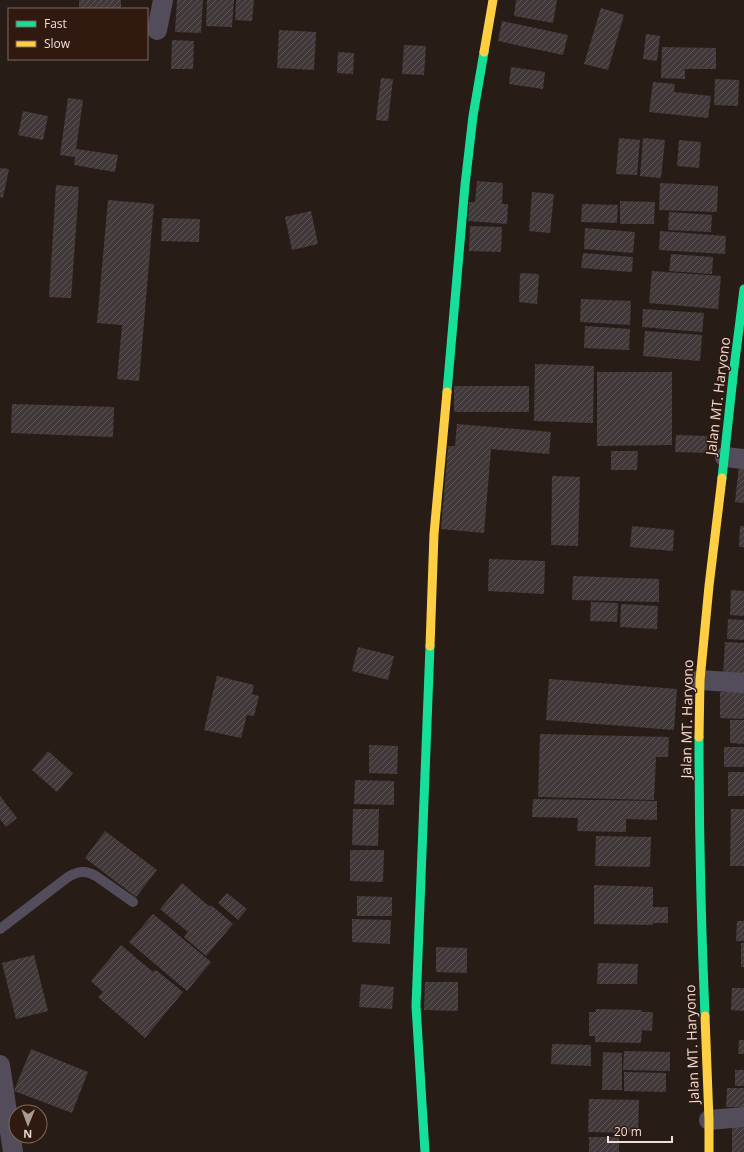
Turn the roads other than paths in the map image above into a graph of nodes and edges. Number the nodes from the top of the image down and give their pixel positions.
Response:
1 (164, 0) edge
2 (493, 0) edge
3 (157, 30) dead end
4 (744, 289) edge
5 (739, 368) edge
6 (734, 458) edge
7 (700, 680) junction
8 (744, 683) edge
9 (133, 902) dead end
10 (0, 929) edge
11 (0, 1065) edge
12 (744, 1117) edge
13 (709, 1120) junction
14 (14, 1152) edge
15 (425, 1152) edge
16 (709, 1152) edge

1 - 3 street
2 - 15 street
4 - 5 street, Jalan MT. Haryono
5 - 6 street, Jalan MT. Haryono
6 - 7 street, Jalan MT. Haryono
7 - 8 street
7 - 13 street, Jalan MT. Haryono
9 - 10 lane
11 - 14 street
12 - 13 street
13 - 16 street, Jalan MT. Haryono

